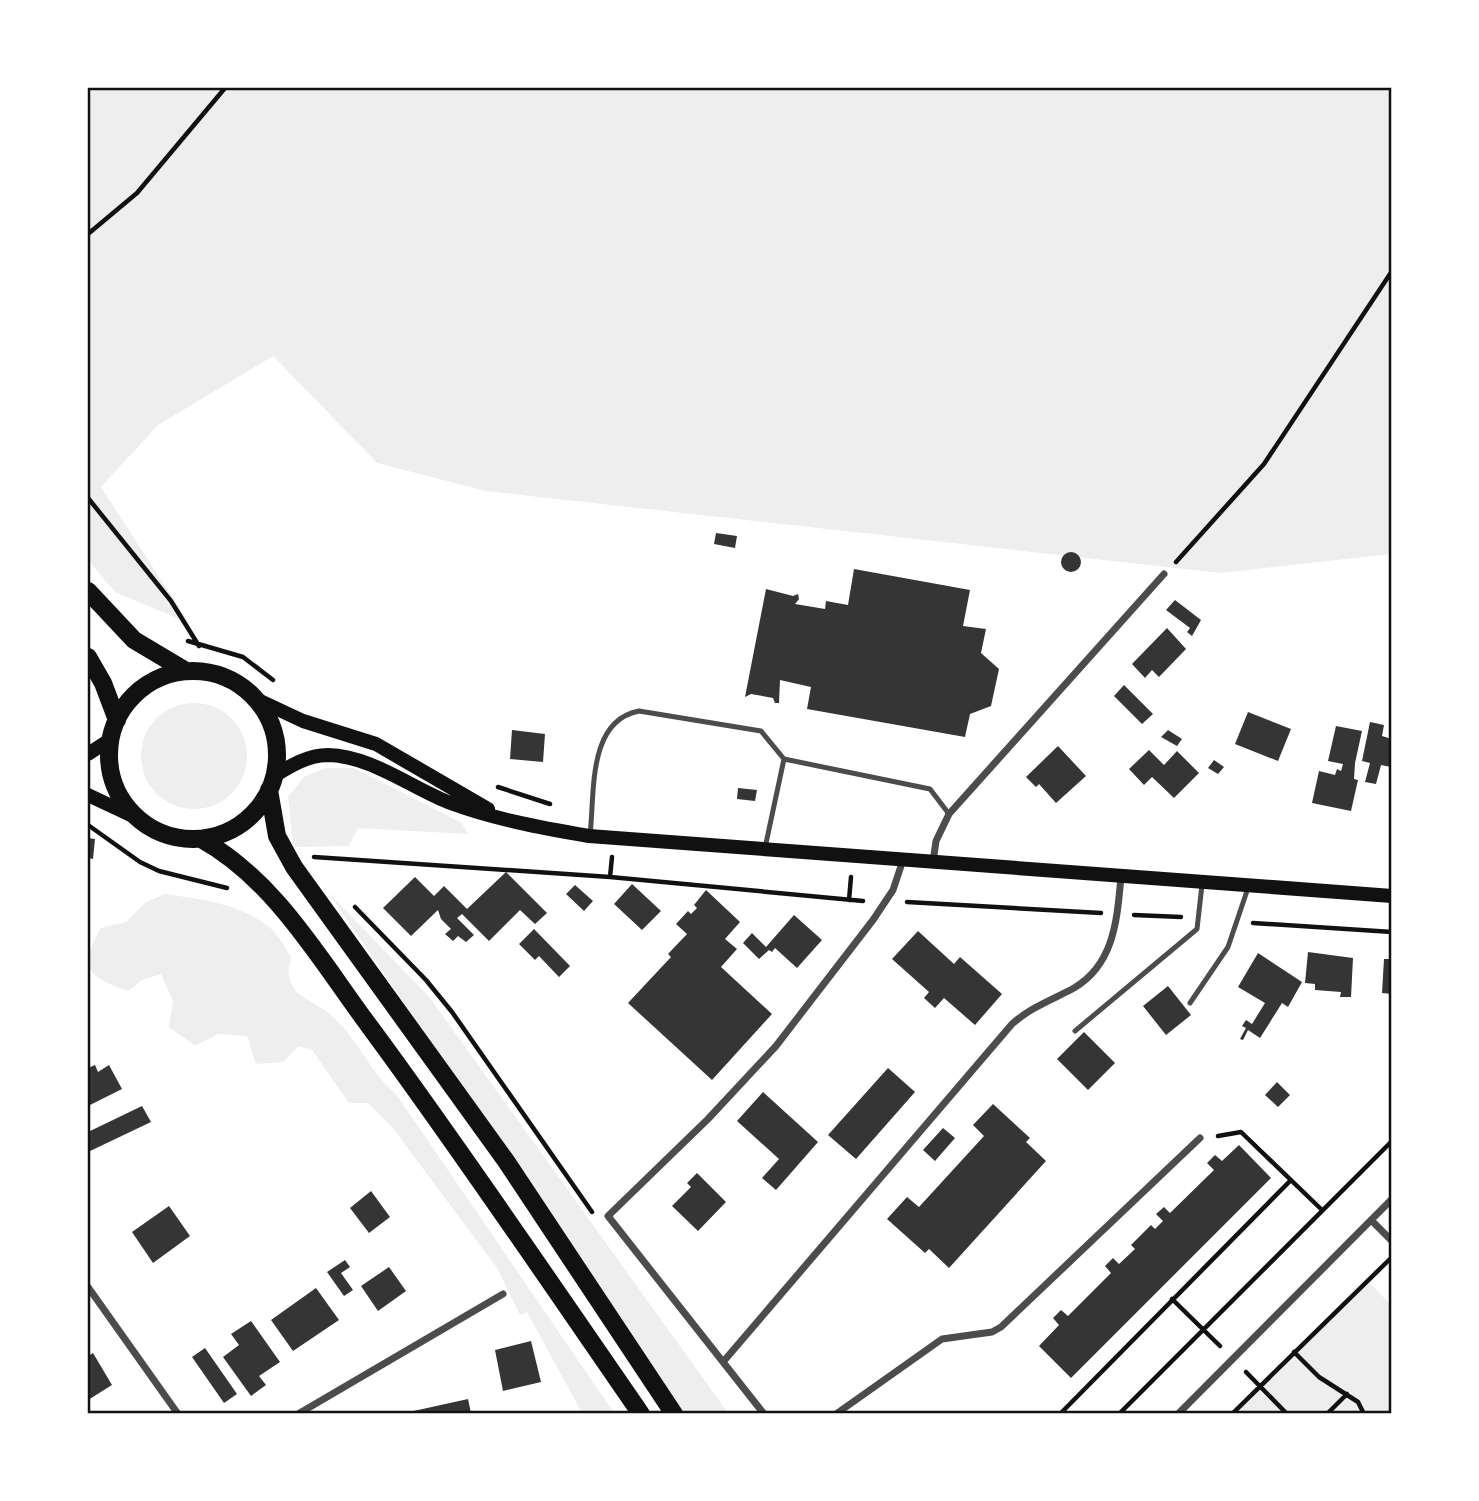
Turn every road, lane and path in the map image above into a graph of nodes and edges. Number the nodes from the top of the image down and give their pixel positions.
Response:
1 (225, 88) edge
2 (88, 234) edge
3 (1391, 271) edge
4 (88, 498) edge
5 (1164, 574) joint
6 (88, 591) edge
7 (88, 657) edge
8 (186, 671) junction
9 (215, 674) junction
10 (256, 699) junction
11 (117, 720) junction
12 (111, 738) junction
13 (88, 754) edge
14 (784, 759) junction
15 (271, 783) junction
16 (88, 795) edge
17 (949, 814) junction
18 (501, 817) junction
19 (137, 818) junction
20 (589, 836) junction
21 (201, 839) junction
22 (765, 849) junction
23 (903, 860) junction
24 (933, 862) junction
25 (315, 866) dead end
26 (1121, 877) junction
27 (1203, 883) junction
28 (1248, 886) junction
29 (1391, 896) edge
30 (884, 903) junction
31 (352, 904) dead end
32 (1117, 914) junction
33 (1198, 918) junction
34 (1236, 922) junction
35 (1391, 932) edge
36 (1190, 1003) dead end
37 (1075, 1031) dead end
38 (1200, 1139) joint
39 (1391, 1141) edge
40 (1291, 1180) junction
41 (1391, 1199) edge
42 (1322, 1210) junction
43 (597, 1219) dead end
44 (1371, 1220) junction
45 (1391, 1241) edge
46 (1391, 1257) edge
47 (88, 1287) edge
48 (503, 1294) dead end
49 (1172, 1299) junction
50 (1204, 1329) junction
51 (1294, 1352) junction
52 (723, 1362) junction
53 (1347, 1394) junction
54 (178, 1413) edge
55 (298, 1413) edge
56 (640, 1413) edge
57 (674, 1413) edge
58 (764, 1413) edge
59 (836, 1413) edge
60 (1060, 1413) edge
61 (1119, 1413) edge
62 (1178, 1413) edge
63 (1231, 1413) edge
64 (1327, 1413) edge
65 (1364, 1413) edge

1 - 2 path
3 - 5 path
4 - 9 path
5 - 17 street
6 - 8 main road
7 - 11 main road
8 - 9 main road
8 - 11 main road
9 - 10 main road
10 - 15 main road
10 - 18 main road
11 - 12 main road
12 - 13 main road
12 - 19 main road
14 - 17 lane
14 - 20 lane
14 - 22 lane
15 - 18 main road
15 - 21 main road
15 - 57 main road
16 - 19 main road
17 - 24 street
18 - 20 main road
19 - 21 main road
20 - 22 main road
21 - 56 main road
22 - 23 main road
23 - 24 main road
23 - 30 street
24 - 26 main road
25 - 30 path
26 - 27 main road
26 - 32 street
27 - 28 main road
27 - 33 lane
28 - 29 main road
28 - 34 lane
30 - 32 path
30 - 52 street
31 - 43 path
32 - 33 path
32 - 52 street
33 - 37 lane
34 - 35 path
34 - 36 lane
38 - 40 path
38 - 59 street
39 - 42 path
40 - 42 path
40 - 49 path
41 - 44 street
42 - 50 path
44 - 45 street
44 - 62 street
46 - 51 path
47 - 54 street
48 - 55 street
49 - 50 path
49 - 60 path
50 - 61 path
51 - 53 path
51 - 63 path
52 - 58 street
53 - 64 path
53 - 65 path

